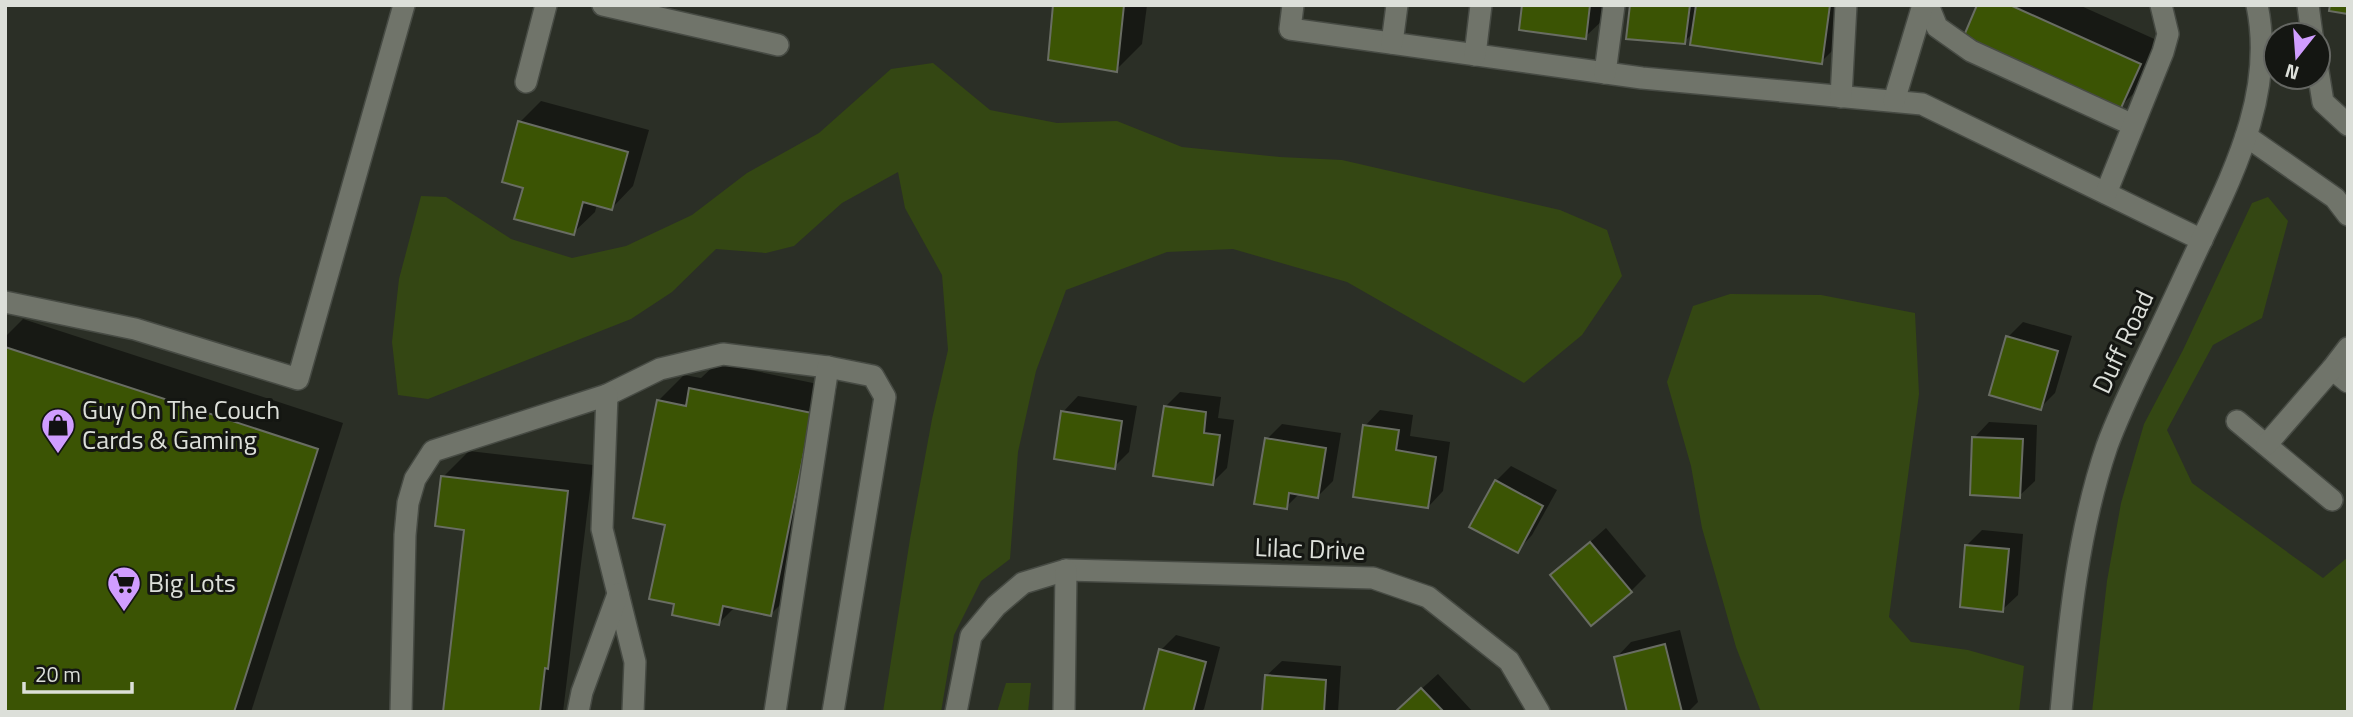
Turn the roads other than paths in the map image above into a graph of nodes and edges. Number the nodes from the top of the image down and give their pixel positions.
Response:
1 (404, 5) edge
2 (546, 5) edge
3 (603, 5) edge
4 (1293, 5) edge
5 (1397, 5) edge
6 (1481, 5) edge
7 (1614, 5) edge
8 (1846, 5) edge
9 (1925, 5) edge
10 (2161, 5) edge
11 (2257, 5) edge
12 (1392, 43) junction
13 (778, 45) dead end
14 (1475, 55) junction
15 (1605, 73) junction
16 (526, 82) dead end
17 (2321, 91) edge
18 (1842, 97) junction
19 (1894, 102) junction
20 (2133, 125) junction
21 (2348, 125) edge
22 (2246, 135) junction
23 (2106, 193) junction
24 (2348, 215) edge
25 (2202, 240) junction
26 (5, 302) edge
27 (2348, 348) edge
28 (828, 367) junction
29 (2340, 375) edge
30 (607, 395) junction
31 (2237, 421) dead end
32 (2267, 444) junction
33 (2332, 500) dead end
34 (1066, 570) junction
35 (618, 594) junction
36 (401, 712) edge
37 (578, 712) edge
38 (633, 712) edge
39 (775, 712) edge
40 (833, 712) edge
41 (956, 712) edge
42 (1064, 712) edge
43 (1539, 712) edge
44 (2061, 712) edge

1 - 26 street
2 - 16 street
3 - 13 street
4 - 12 street
5 - 12 street
6 - 14 street
7 - 15 street
8 - 18 street
9 - 19 street
9 - 20 street
10 - 20 street
11 - 22 street, Duff Road
12 - 14 street
14 - 15 street
15 - 18 street
17 - 21 street
18 - 19 street
19 - 23 street
20 - 23 street
22 - 24 street
22 - 25 street, Duff Road
23 - 25 street
25 - 44 street, Duff Road
27 - 29 street
28 - 30 street
28 - 39 street
28 - 40 street
29 - 32 street
30 - 35 street
30 - 36 street
31 - 32 street
32 - 33 street
34 - 41 street, Lilac Drive
34 - 42 street
34 - 43 street, Lilac Drive
35 - 37 street
35 - 38 street

